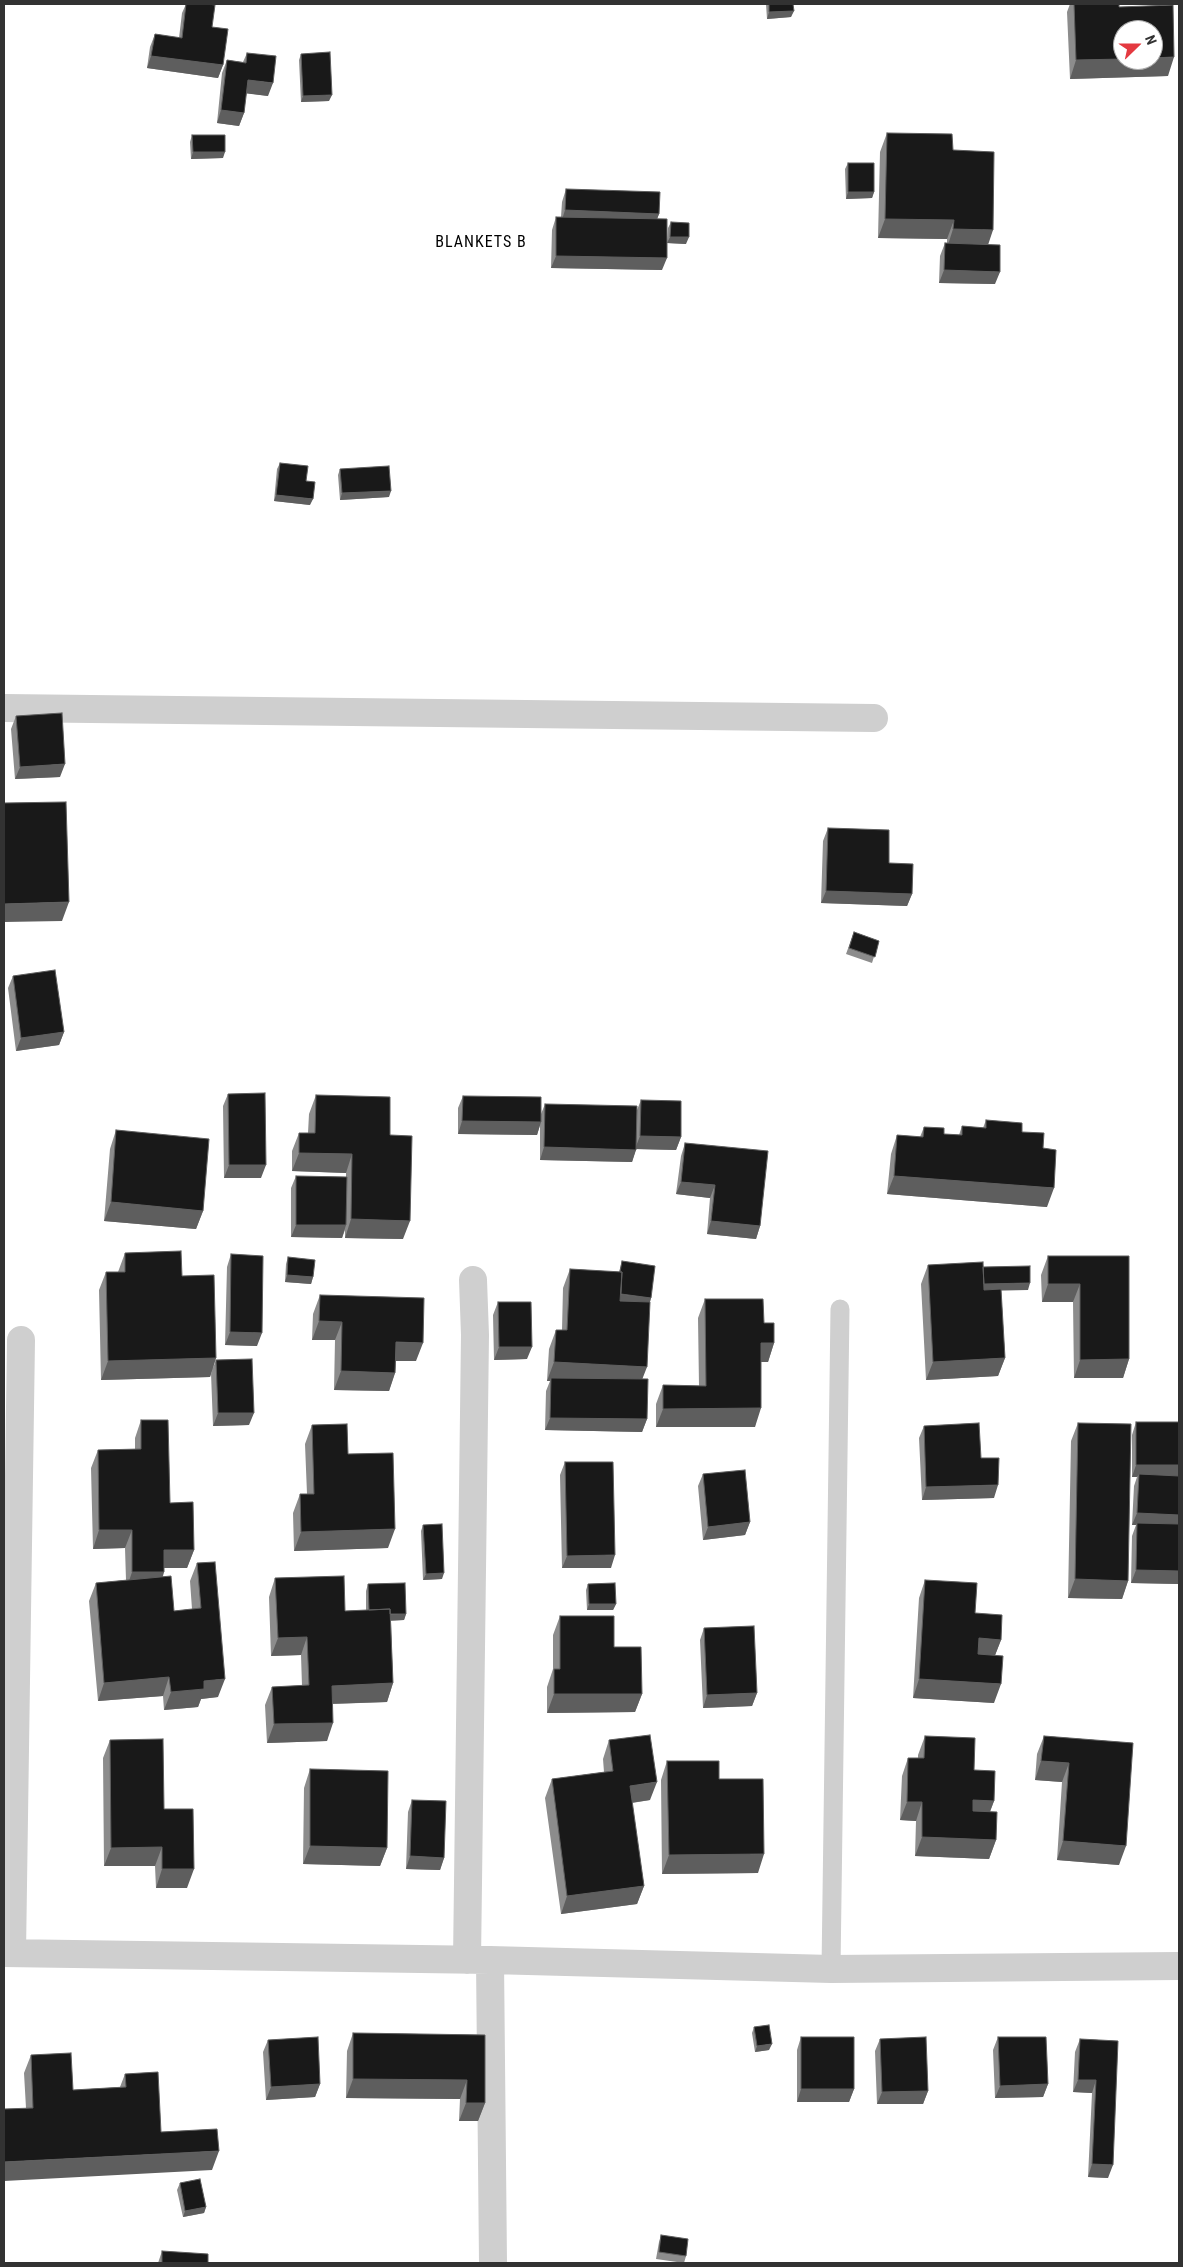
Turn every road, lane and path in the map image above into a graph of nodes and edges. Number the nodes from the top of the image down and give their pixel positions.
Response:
1 (4, 708) edge
2 (874, 718) dead end
3 (473, 1280) dead end
4 (840, 1310) dead end
5 (21, 1340) dead end
6 (8, 1953) edge
7 (478, 1960) junction
8 (1179, 1966) edge
9 (831, 1969) junction
10 (493, 2263) edge

1 - 2 street
3 - 7 street
4 - 9 lane
5 - 6 street
6 - 7 street
7 - 9 street
7 - 10 street
8 - 9 street

